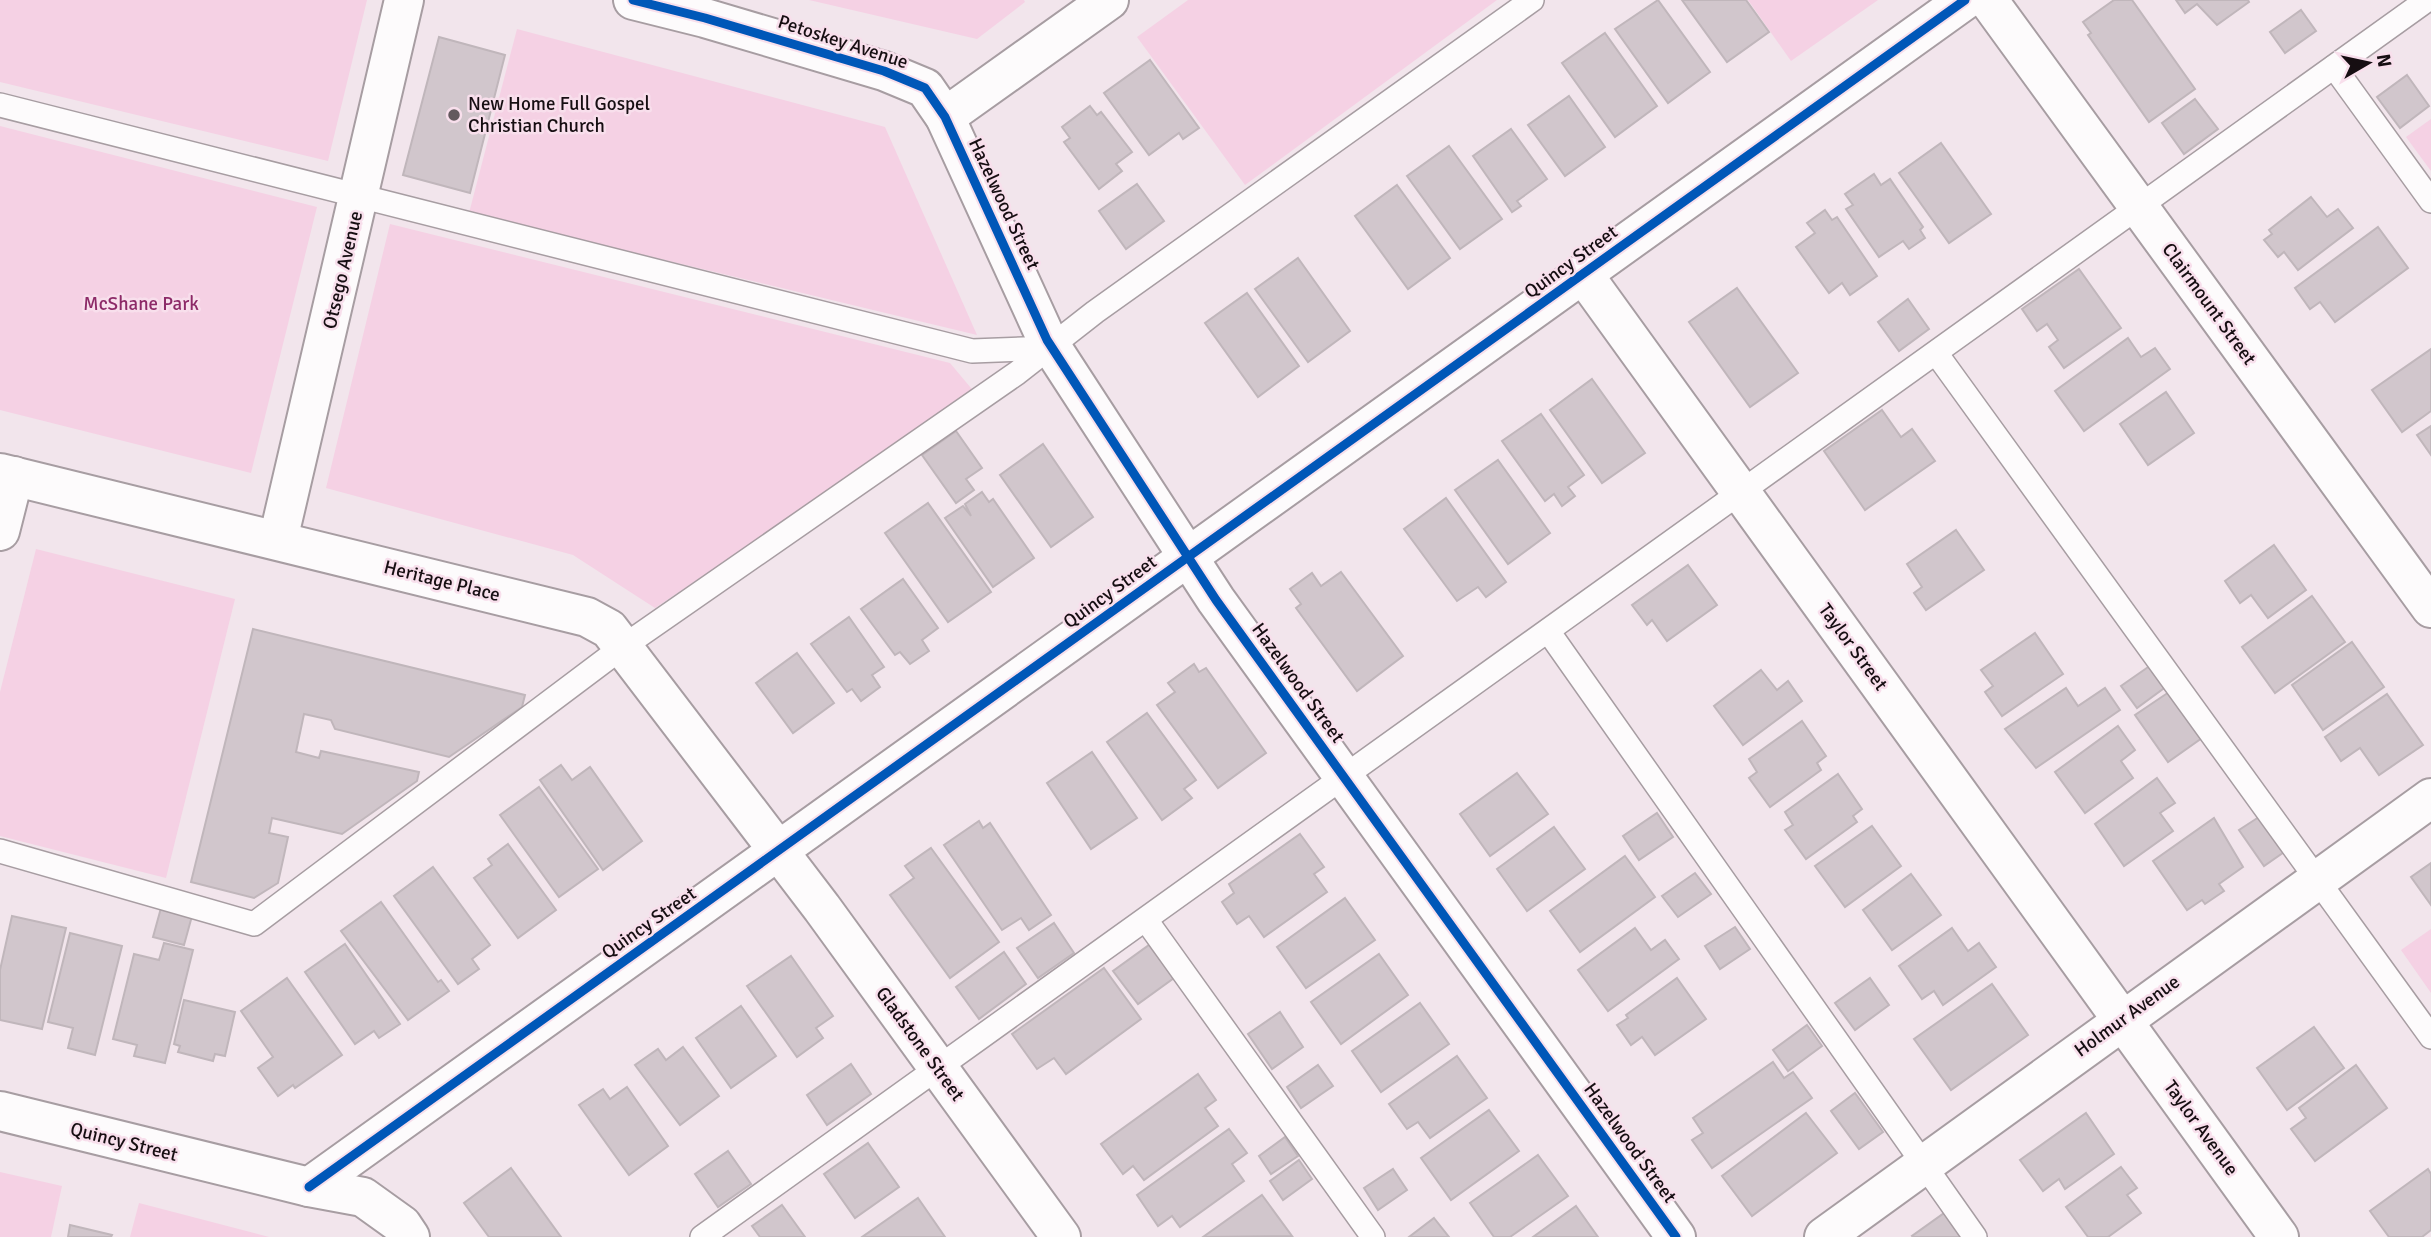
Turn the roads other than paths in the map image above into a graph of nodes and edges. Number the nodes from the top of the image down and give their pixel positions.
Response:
1 (404, 0) edge
2 (633, 0) edge
3 (1109, 0) edge
4 (1532, 0) edge
5 (1965, 0) edge
6 (1988, 0) edge
7 (2427, 0) edge
8 (681, 5) edge
9 (2334, 67) junction
10 (0, 105) edge
11 (945, 117) junction
12 (360, 197) junction
13 (2431, 201) edge
14 (2139, 208) junction
15 (1583, 274) junction
16 (1052, 348) junction
17 (1937, 353) junction
18 (7, 475) edge
19 (1741, 493) junction
20 (0, 531) edge
21 (278, 540) junction
22 (1189, 556) junction
23 (2431, 608) edge
24 (1548, 631) junction
25 (624, 646) junction
26 (1344, 777) junction
27 (2431, 798) edge
28 (0, 851) edge
29 (778, 853) junction
30 (2318, 879) junction
31 (1146, 920) junction
32 (2122, 1020) junction
33 (2431, 1037) edge
34 (937, 1069) junction
35 (0, 1111) edge
36 (1923, 1163) junction
37 (309, 1187) junction
38 (731, 1229) edge
39 (410, 1237) edge
40 (702, 1237) edge
41 (1061, 1237) edge
42 (1373, 1237) edge
43 (1676, 1237) edge
44 (1824, 1237) edge
45 (1975, 1237) edge
46 (2279, 1237) edge

1 - 12 street, Otsego Avenue
2 - 8 street, Petoskey Avenue
3 - 11 street
4 - 16 lane
5 - 15 street, Quincy Street
6 - 14 street, Clairmount Street
7 - 9 lane
8 - 11 street, Petoskey Avenue
9 - 13 lane
9 - 14 lane
10 - 12 lane
11 - 16 street, Hazelwood Street
12 - 16 lane
12 - 21 street, Otsego Avenue
14 - 17 lane
14 - 23 street, Clairmount Street
15 - 19 street, Taylor Street
15 - 22 street, Quincy Street
16 - 22 street, Hazelwood Street
16 - 25 lane
17 - 19 lane
17 - 30 lane
18 - 20 street
18 - 21 street, Heritage Place
19 - 24 lane
19 - 32 street, Taylor Street
21 - 25 street, Heritage Place
22 - 26 street, Hazelwood Street
22 - 29 street, Quincy Street
24 - 26 lane
24 - 36 lane
25 - 28 lane
25 - 29 street, Heritage Place
26 - 31 lane
26 - 43 street, Hazelwood Street
27 - 30 street, Holmur Avenue
29 - 34 street, Gladstone Street
29 - 37 street, Quincy Street
30 - 32 street, Holmur Avenue
30 - 33 lane
31 - 34 lane
31 - 42 lane
32 - 36 street, Holmur Avenue
32 - 46 street, Taylor Avenue
34 - 38 lane
34 - 41 street, Gladstone Street
35 - 37 street, Quincy Street
36 - 44 street, Holmur Avenue
36 - 45 lane
37 - 39 street
38 - 40 lane

